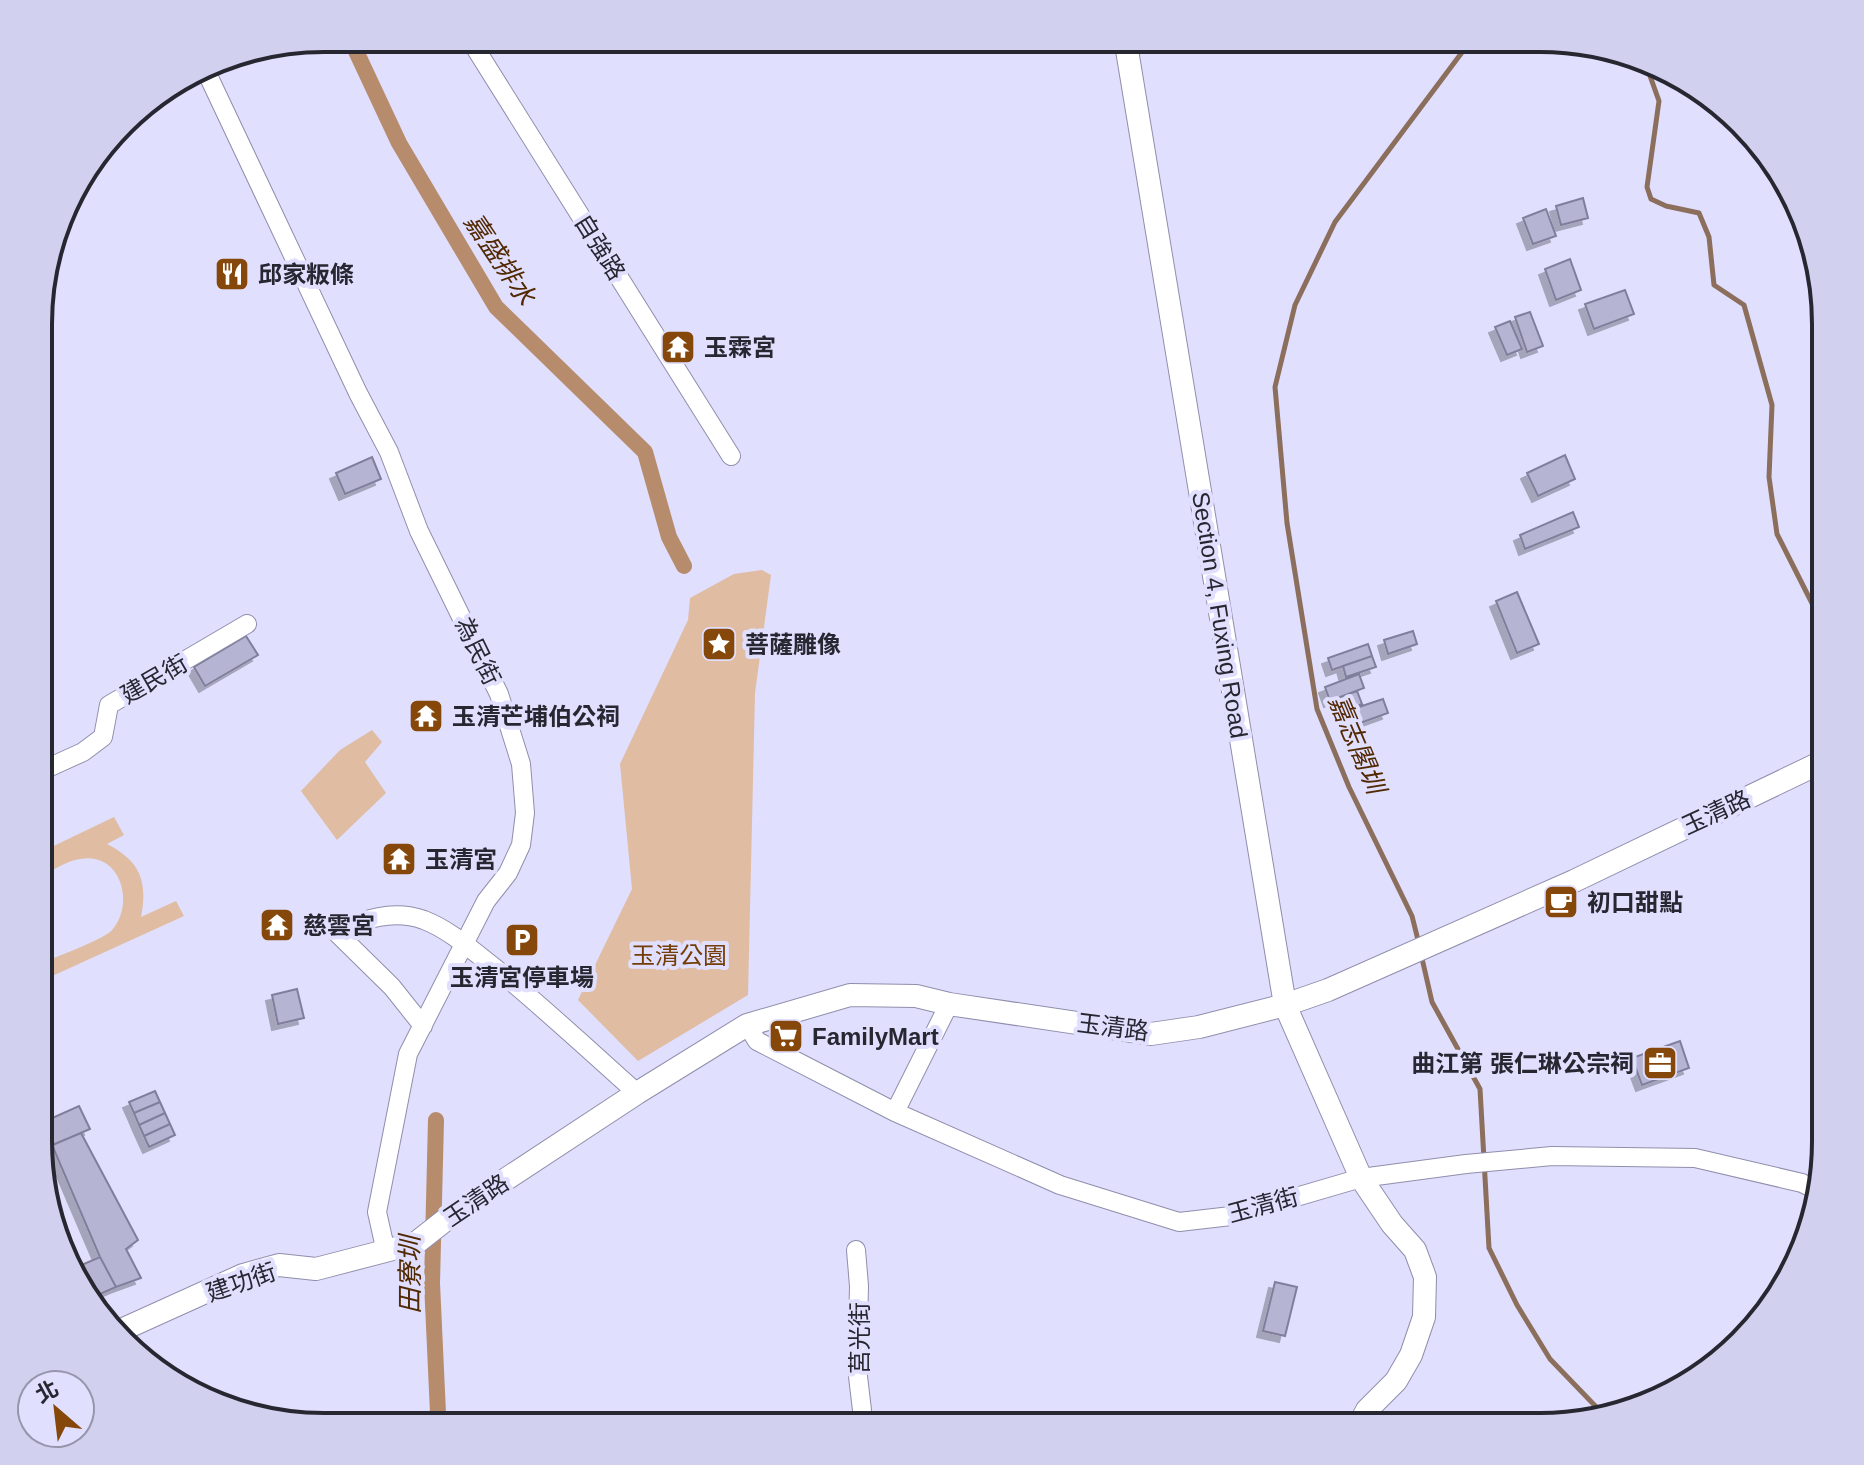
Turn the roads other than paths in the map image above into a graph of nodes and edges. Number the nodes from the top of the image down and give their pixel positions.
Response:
1 (478, 52) edge
2 (1127, 53) edge
3 (209, 78) edge
4 (731, 456) dead end
5 (247, 624) dead end
6 (53, 766) edge
7 (1811, 767) edge
8 (465, 944) junction
9 (949, 1004) junction
10 (1285, 1005) junction
11 (747, 1025) junction
12 (423, 1026) junction
13 (637, 1093) junction
14 (895, 1112) junction
15 (1361, 1178) junction
16 (1808, 1186) edge
17 (416, 1243) joint
18 (856, 1250) dead end
19 (386, 1252) junction
20 (127, 1327) edge
21 (862, 1412) edge
22 (1365, 1413) edge

1 - 4 street, 自強路
2 - 10 street, Section 4, Fuxing Road
3 - 8 street, 為民街
5 - 6 street, 建民街
7 - 10 street, 玉清路
8 - 12 street, 為民街
8 - 12 street
8 - 13 street
9 - 10 street, 玉清路
9 - 11 street, 玉清路
9 - 14 street
10 - 15 street, Section 4, Fuxing Road
11 - 13 street, 玉清路
11 - 14 street, 玉清街
12 - 19 street, 為民街
13 - 17 street, 玉清路
14 - 15 street, 玉清街
15 - 16 street, 玉清街
15 - 22 street, Section 4, Fuxing Road
17 - 19 street, 建功街
18 - 21 street, 莒光街
19 - 20 street, 建功街

